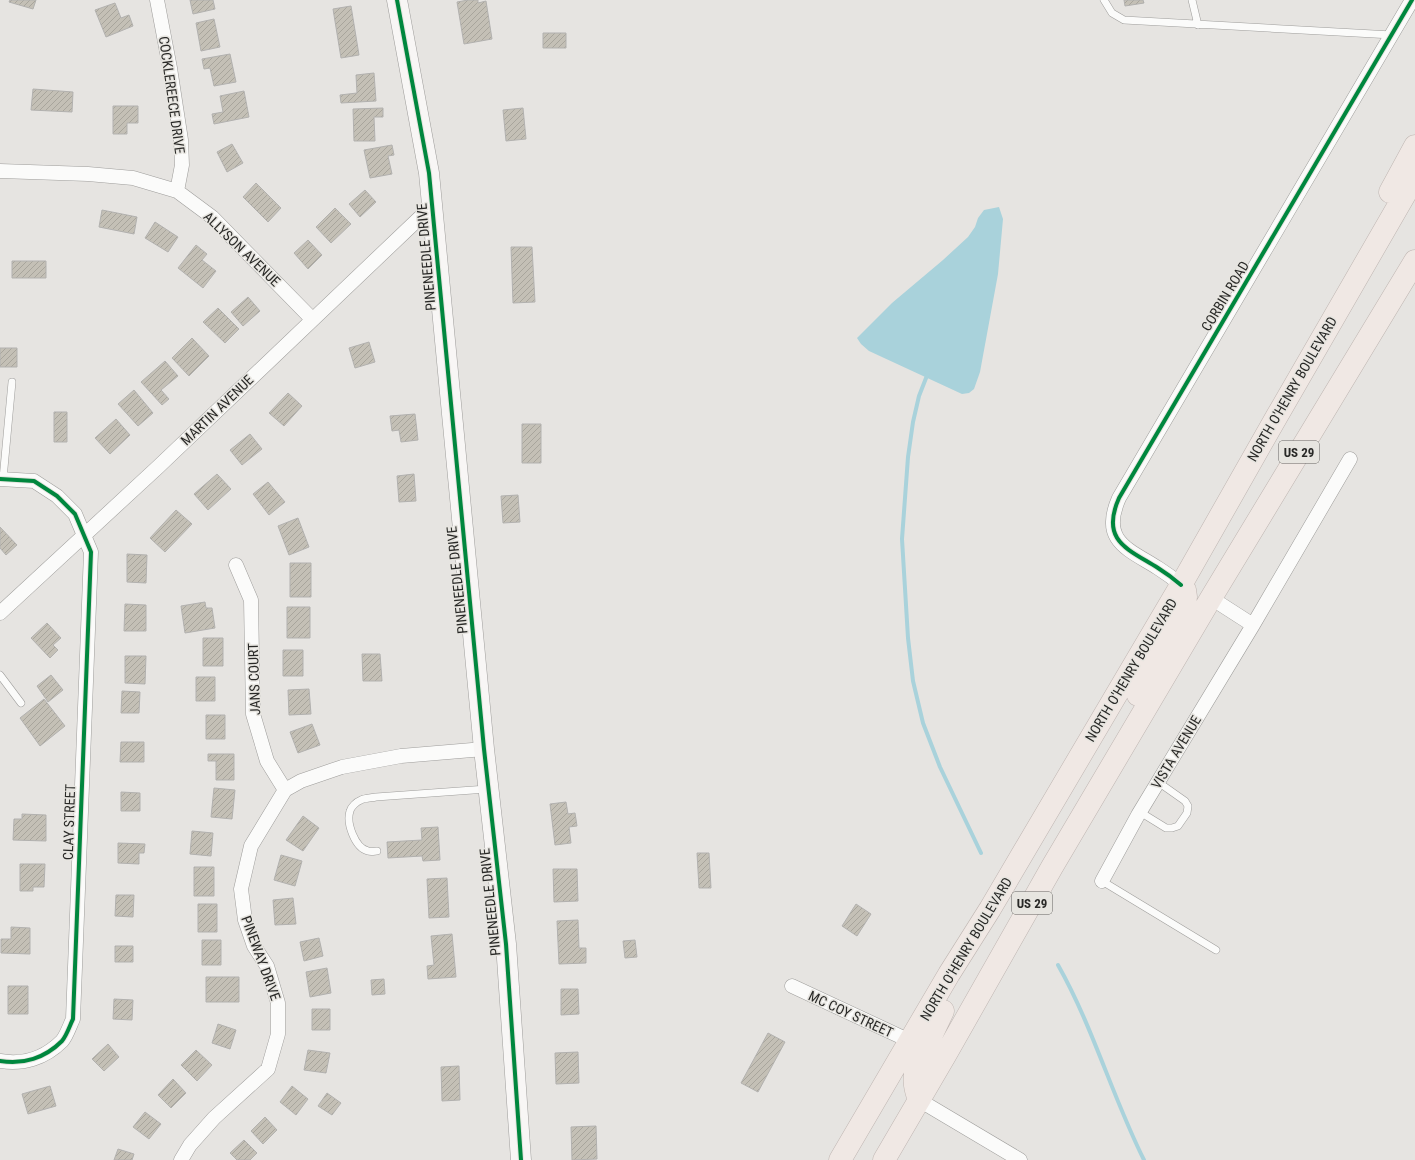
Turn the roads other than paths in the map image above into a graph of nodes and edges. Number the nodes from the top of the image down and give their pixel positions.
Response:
1 (157, 0) edge
2 (397, 0) edge
3 (1104, 0) edge
4 (1192, 0) edge
5 (1412, 0) edge
6 (1198, 25) junction
7 (1392, 35) junction
8 (1415, 146) edge
9 (0, 171) edge
10 (1415, 177) edge
11 (177, 191) junction
12 (432, 206) junction
13 (1415, 261) edge
14 (312, 319) junction
15 (1321, 338) junction
16 (12, 382) dead end
17 (1350, 460) dead end
18 (2, 479) edge
19 (83, 535) junction
20 (236, 565) dead end
21 (1181, 585) junction
22 (1211, 598) junction
23 (0, 613) edge
24 (1253, 625) junction
25 (0, 675) edge
26 (21, 703) dead end
27 (484, 749) junction
28 (1158, 782) junction
29 (489, 789) junction
30 (285, 790) junction
31 (1088, 807) junction
32 (1140, 812) junction
33 (378, 851) dead end
34 (1102, 880) joint
35 (990, 909) junction
36 (1216, 950) dead end
37 (792, 986) dead end
38 (910, 1041) junction
39 (0, 1062) edge
40 (919, 1100) junction
41 (181, 1160) edge
42 (521, 1160) edge
43 (840, 1160) edge
44 (884, 1160) edge
45 (1020, 1160) edge

1 - 11 street, COCKLEREECE DRIVE
2 - 12 street, PINENEEDLE DRIVE
3 - 6 lane
4 - 6 lane
5 - 7 street, CORBIN ROAD
6 - 7 lane
7 - 21 street, CORBIN ROAD
8 - 15 highway
9 - 11 street, ALLYSON AVENUE
10 - 15 highway, NORTH O'HENRY BOULEVARD / US 29
11 - 14 street, ALLYSON AVENUE
12 - 14 street, MARTIN AVENUE
12 - 27 street, PINENEEDLE DRIVE
13 - 22 highway, US 29
14 - 19 street, MARTIN AVENUE
15 - 21 highway, NORTH O'HENRY BOULEVARD / US 29
16 - 18 lane
17 - 24 street, VISTA AVENUE
18 - 19 street, CLAY STREET
19 - 23 street, MARTIN AVENUE
19 - 39 street, CLAY STREET
20 - 30 street, JANS COURT
21 - 31 highway
21 - 35 highway, NORTH O'HENRY BOULEVARD / US 29
22 - 24 street
22 - 31 highway, US 29
24 - 28 street, VISTA AVENUE
25 - 26 lane
27 - 29 street, PINENEEDLE DRIVE
27 - 30 street
28 - 32 street, VISTA AVENUE
28 - 32 lane
29 - 33 lane
29 - 42 street, PINENEEDLE DRIVE
30 - 41 street, PINEWAY DRIVE
31 - 40 highway, US 29
32 - 34 street, VISTA AVENUE
34 - 36 lane
35 - 38 highway, NORTH O'HENRY BOULEVARD / US 29
35 - 40 highway
37 - 38 street, MC COY STREET
38 - 43 highway, NORTH O'HENRY BOULEVARD / US 29
40 - 44 highway, US 29
40 - 45 street

